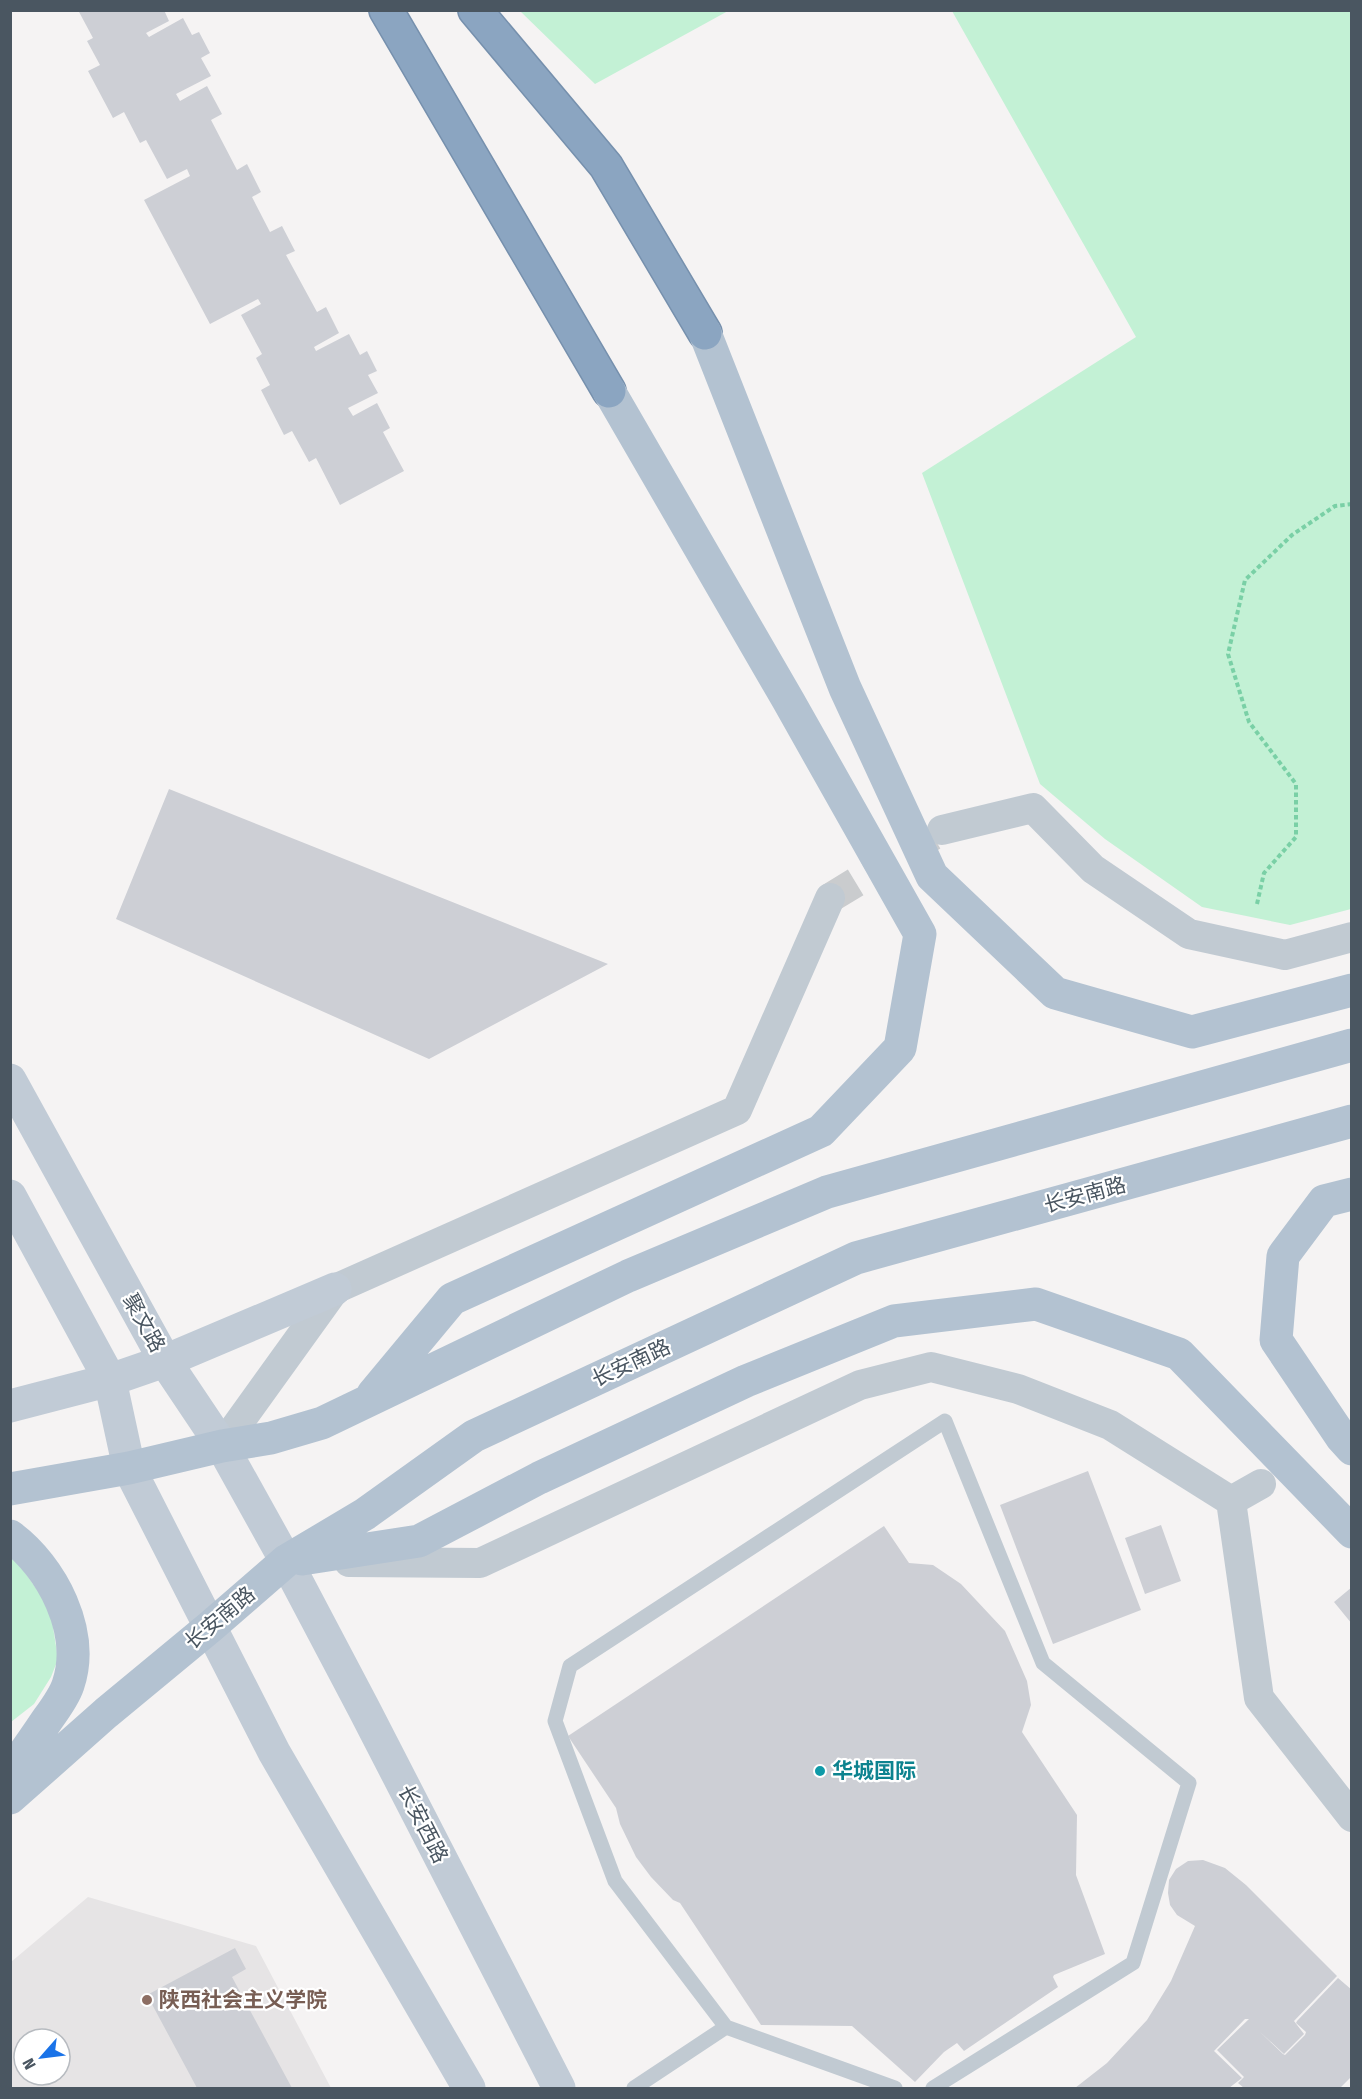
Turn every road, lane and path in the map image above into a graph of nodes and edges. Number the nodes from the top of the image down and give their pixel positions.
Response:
1 (386, 10) edge
2 (475, 10) edge
3 (705, 333) joint
4 (609, 391) joint
5 (1352, 504) edge
6 (942, 830) tunnel mouth
7 (830, 898) tunnel mouth
8 (1257, 904) dead end
9 (1352, 937) edge
10 (1352, 990) edge
11 (1352, 1045) edge
12 (10, 1080) edge
13 (1352, 1121) edge
14 (1352, 1194) edge
15 (10, 1196) edge
16 (335, 1289) junction
17 (165, 1361) junction
18 (110, 1380) junction
19 (365, 1403) junction
20 (10, 1406) edge
21 (222, 1446) junction
22 (1352, 1449) edge
23 (129, 1468) junction
24 (1261, 1484) dead end
25 (10, 1489) edge
26 (1231, 1501) junction
27 (1352, 1532) edge
28 (10, 1536) edge
29 (286, 1561) junction
30 (210, 1628) junction
31 (10, 1773) edge
32 (10, 1798) edge
33 (1352, 1817) edge
34 (726, 2027) junction
35 (470, 2088) edge
36 (559, 2088) edge
37 (634, 2088) edge
38 (895, 2088) edge
39 (933, 2088) edge

1 - 4 highway
2 - 3 highway
3 - 10 main road
4 - 19 main road
5 - 8 path
6 - 9 street
7 - 16 street
11 - 19 main road
12 - 17 main road, 聚文路
13 - 29 main road, 长安南路
14 - 22 main road
15 - 18 main road
16 - 17 main road
16 - 21 street
17 - 18 main road
17 - 21 main road, 聚文路
18 - 20 main road
18 - 23 main road
19 - 21 main road
21 - 23 main road
21 - 29 main road, 聚文路
23 - 25 main road
23 - 30 main road
24 - 26 street
26 - 29 street
26 - 33 street
27 - 29 main road
28 - 31 main road
29 - 30 main road, 长安南路
29 - 36 main road, 长安西路
30 - 32 main road, 长安南路
30 - 35 main road
34 - 37 lane
34 - 38 lane
34 - 39 lane

